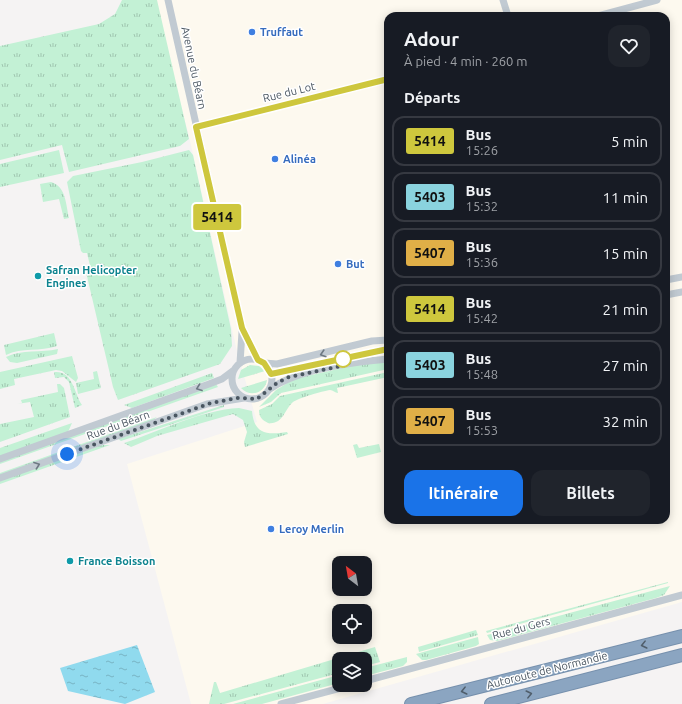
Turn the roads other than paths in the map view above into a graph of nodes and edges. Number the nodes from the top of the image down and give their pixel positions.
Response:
1 (168, 0) edge
2 (504, 0) edge
3 (657, 0) edge
4 (506, 12) edge
5 (613, 12) edge
6 (384, 80) edge
7 (196, 127) junction
8 (682, 277) edge
9 (670, 279) edge
10 (682, 292) edge
11 (670, 294) edge
12 (242, 328) junction
13 (384, 340) edge
14 (384, 359) edge
15 (261, 362) junction
16 (240, 364) junction
17 (234, 370) junction
18 (270, 389) junction
19 (244, 398) junction
20 (0, 459) edge
21 (0, 478) edge
22 (682, 595) edge
23 (682, 636) edge
24 (682, 655) edge
25 (372, 679) edge
26 (332, 690) edge
27 (281, 704) edge
28 (411, 704) edge
29 (491, 704) edge

1 - 7 street, Avenue du Béarn
2 - 4 street
3 - 5 street
6 - 7 street, Rue du Lot
7 - 12 street, Avenue du Béarn
8 - 9 street
10 - 11 street
12 - 15 street, Avenue du Béarn
12 - 16 street, Avenue du Béarn
13 -> 15 street
14 - 18 street
15 - 16 street
15 - 18 street
16 - 17 street
17 - 19 street
17 -> 20 street, Rue du Béarn
18 - 19 street
21 -> 19 street, Rue du Béarn
22 - 25 street, Rue du Gers
23 -> 28 highway, Autoroute de Normandie
29 -> 24 highway, Autoroute de Normandie
26 - 27 street

